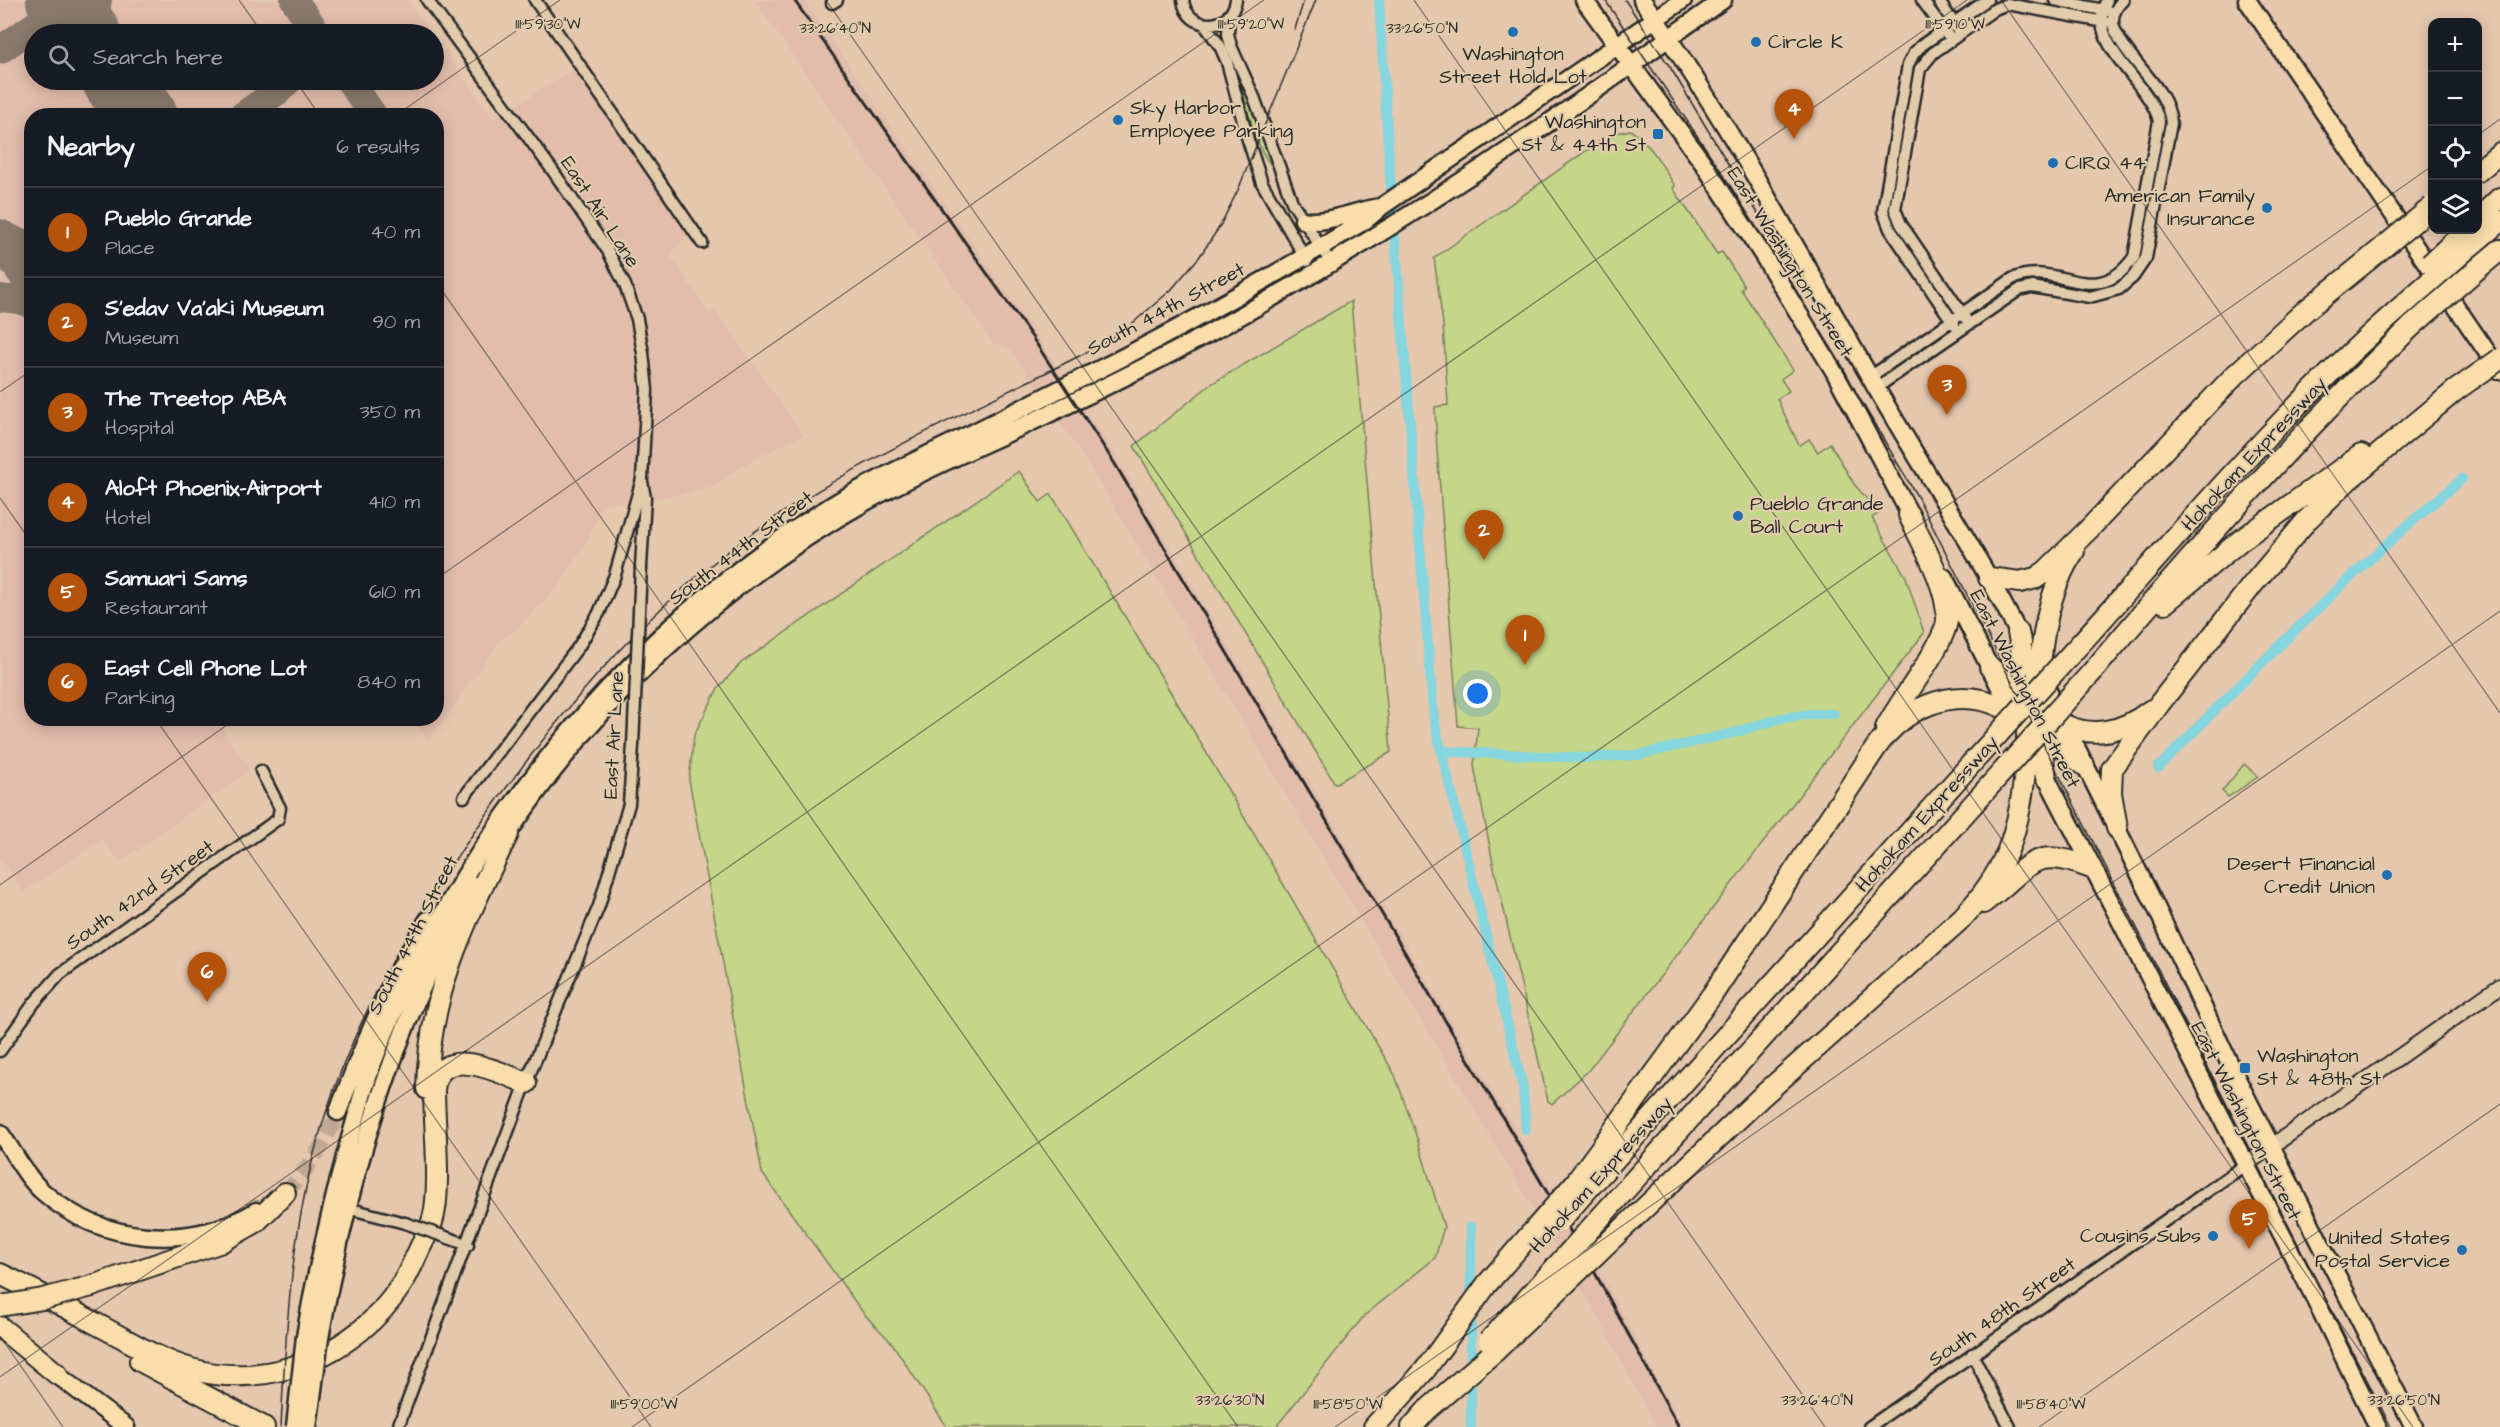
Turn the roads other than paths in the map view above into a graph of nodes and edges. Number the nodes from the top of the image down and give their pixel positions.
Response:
1 (427, 0) edge
2 (535, 0) edge
3 (1183, 0) edge
4 (1236, 0) edge
5 (1584, 0) edge
6 (1642, 0) edge
7 (1683, 0) edge
8 (1723, 0) edge
9 (1922, 0) edge
10 (1938, 0) edge
11 (1987, 0) edge
12 (2055, 0) edge
13 (2123, 0) edge
14 (2247, 0) edge
15 (2103, 10) edge
16 (1229, 16) junction
17 (2114, 18) junction
18 (1656, 19) junction
19 (1954, 23) junction
20 (1204, 24) junction
21 (1944, 30) junction
22 (1960, 33) junction
23 (1669, 38) junction
24 (1951, 40) junction
25 (1617, 46) junction
26 (1631, 65) junction
27 (2500, 153) edge
28 (2482, 168) edge
29 (2500, 198) edge
30 (1381, 207) junction
31 (2428, 211) edge
32 (2482, 215) edge
33 (1303, 220) junction
34 (2500, 221) edge
35 (2465, 237) edge
36 (702, 243) dead end
37 (1321, 248) junction
38 (2500, 250) edge
39 (1305, 257) junction
40 (1330, 263) junction
41 (1315, 273) junction
42 (1961, 313) junction
43 (1951, 320) junction
44 (1969, 323) junction
45 (1958, 331) junction
46 (2500, 359) edge
47 (2500, 371) edge
48 (1873, 383) junction
49 (2456, 390) junction
50 (642, 479) junction
51 (1909, 515) junction
52 (2090, 529) junction
53 (1989, 578) junction
54 (2018, 632) junction
55 (1990, 667) joint
56 (2093, 671) junction
57 (2041, 678) junction
58 (2160, 703) junction
59 (2029, 720) junction
60 (2066, 727) junction
61 (1875, 749) junction
62 (2084, 765) junction
63 (261, 771) dead end
64 (2046, 777) joint
65 (464, 797) dead end
66 (2117, 828) junction
67 (499, 834) junction
68 (2091, 868) junction
69 (1962, 918) junction
70 (2500, 986) edge
71 (0, 1051) edge
72 (526, 1083) junction
73 (338, 1112) tunnel mouth
74 (0, 1133) edge
75 (2272, 1147) junction
76 (2245, 1165) junction
77 (1581, 1186) junction
78 (285, 1193) joint
79 (332, 1204) junction
80 (348, 1209) junction
81 (468, 1245) junction
82 (418, 1252) junction
83 (0, 1274) edge
84 (0, 1286) edge
85 (0, 1306) edge
86 (0, 1327) edge
87 (0, 1336) edge
88 (313, 1337) junction
89 (1972, 1354) junction
90 (57, 1374) junction
91 (1427, 1410) junction
92 (126, 1427) edge
93 (264, 1427) edge
94 (295, 1427) edge
95 (308, 1427) edge
96 (398, 1427) edge
97 (1374, 1427) edge
98 (1412, 1427) edge
99 (1869, 1427) edge
100 (2010, 1427) edge
101 (2378, 1427) edge
102 (2414, 1427) edge

1 - 50 street, East Air Lane
2 - 36 street
3 - 20 street
4 - 16 street
5 - 25 main road, East Washington Street
6 - 18 main road, East Washington Street
7 - 18 main road, South 44th Street
8 - 23 main road, South 44th Street
9 - 21 street
10 - 19 street
11 - 19 street
12 - 15 street
13 - 17 street
14 - 47 main road
15 - 17 street
15 - 22 street
15 - 42 street
16 - 20 street
16 - 33 street
17 - 44 street
18 - 23 main road, East Washington Street
18 - 25 main road, South 44th Street
19 - 21 street
19 - 22 street
20 - 39 street
21 - 24 street
21 - 43 street
22 - 24 street
23 - 26 main road, South 44th Street
23 - 48 main road, East Washington Street
24 - 42 street
25 - 26 main road, East Washington Street
25 - 30 main road, South 44th Street
26 - 40 main road, South 44th Street
26 - 51 main road, East Washington Street
27 - 28 highway
29 - 32 highway
30 - 33 main road
30 - 37 main road, South 44th Street
31 - 52 highway, bridge
33 - 37 street
34 - 35 highway, Hohokam Expressway
35 - 77 highway, Hohokam Expressway, bridge
37 - 39 main road, South 44th Street
37 - 40 street
38 - 56 highway, Hohokam Expressway, bridge
39 - 41 street
39 - 67 main road, South 44th Street
40 - 41 main road, South 44th Street
41 - 67 main road, South 44th Street
42 - 43 street
42 - 44 street
43 - 45 street
43 - 48 street
44 - 45 street
45 - 48 street
46 - 49 highway, bridge
48 - 53 main road, East Washington Street
49 - 56 highway
49 - 58 highway
50 - 65 street, East Air Lane
50 - 72 street, East Air Lane, bridge
51 - 55 main road, East Washington Street
51 - 61 highway
52 - 53 highway
52 - 57 highway
53 - 54 main road, East Washington Street
54 - 57 main road, East Washington Street
54 - 59 highway
55 - 59 highway
56 - 91 highway, Hohokam Expressway, bridge
57 - 59 highway
57 - 60 main road, East Washington Street
58 - 60 highway
58 - 66 highway
59 - 60 highway
59 - 61 highway
59 - 62 highway
59 - 64 highway
59 - 69 highway
60 - 62 main road, East Washington Street
61 - 77 highway
62 - 66 main road, East Washington Street
63 - 71 street, South 42nd Street
64 - 68 main road, East Washington Street
66 - 75 main road, East Washington Street
67 - 73 main road
67 - 79 main road, South 44th Street
67 - 80 main road, South 44th Street
67 - 82 highway
68 - 69 highway
68 - 76 main road, East Washington Street
69 - 91 highway, bridge
70 - 75 street
72 - 81 street, East Air Lane
72 - 82 highway
74 - 78 main road
75 - 76 street
75 - 102 main road, East Washington Street
76 - 89 street, South 48th Street
76 - 101 main road, East Washington Street
77 - 97 highway, Hohokam Expressway, bridge
78 - 85 highway, bridge
79 - 80 street
79 - 88 main road, South 44th Street
80 - 81 street, bridge
80 - 88 main road, South 44th Street
81 - 96 street, East Air Lane
82 - 83 highway
84 - 93 highway
86 - 90 highway
87 - 90 main road
88 - 94 main road, South 44th Street, bridge
88 - 95 main road, South 44th Street, bridge
89 - 99 street, South 48th Street
89 - 100 street
90 - 92 main road
91 - 98 highway, Hohokam Expressway

